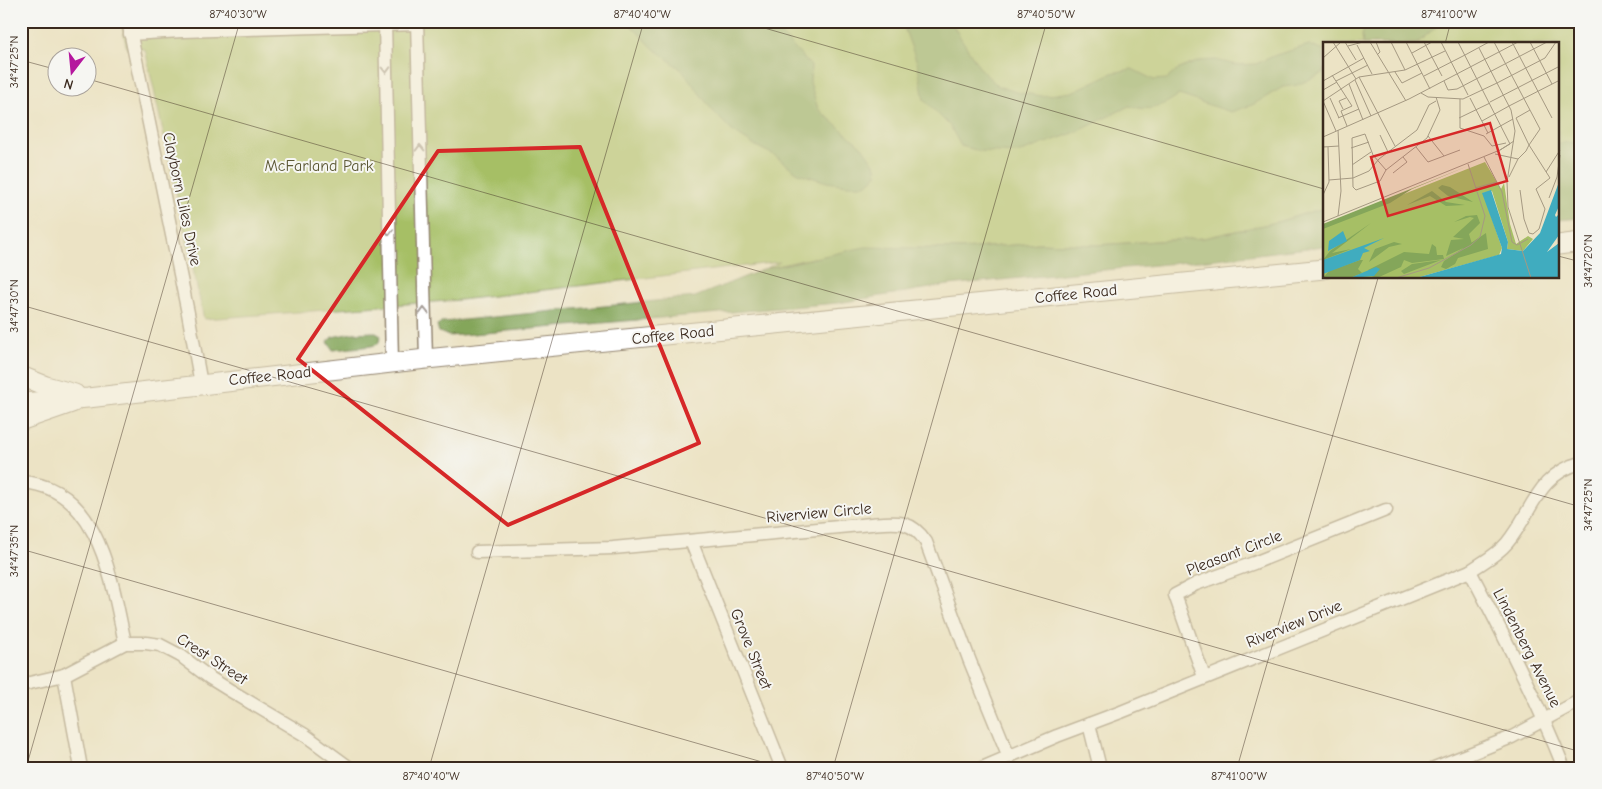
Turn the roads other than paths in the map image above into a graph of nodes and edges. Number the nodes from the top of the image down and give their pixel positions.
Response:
1 (417, 22) edge
2 (385, 23) edge
3 (129, 28) edge
4 (1581, 242) edge
5 (1560, 244) edge
6 (1323, 269) edge
7 (426, 359) junction
8 (392, 363) junction
9 (21, 376) edge
10 (201, 384) junction
11 (88, 398) junction
12 (21, 403) edge
13 (21, 421) edge
14 (1581, 463) edge
15 (21, 482) edge
16 (1386, 510) dead end
17 (691, 541) junction
18 (477, 552) dead end
19 (1470, 571) junction
20 (125, 643) junction
21 (64, 675) junction
22 (1204, 677) junction
23 (21, 685) edge
24 (1581, 700) edge
25 (1545, 720) junction
26 (1089, 724) junction
27 (1009, 757) junction
28 (81, 768) edge
29 (350, 768) edge
30 (782, 768) edge
31 (982, 768) edge
32 (1100, 768) edge
33 (1434, 768) edge
34 (1564, 768) edge

1 - 2 street
7 -> 1 street
2 - 3 street
2 -> 8 street
3 - 10 street, Clayborn Liles Drive
4 - 5 main road
6 - 7 main road, Coffee Road
7 - 8 main road, Coffee Road
8 - 10 main road, Coffee Road
9 - 11 main road
10 - 11 main road, Coffee Road
11 - 12 main road, Coffee Road
11 - 13 main road
14 - 19 street, Riverview Drive
15 - 20 street
16 - 22 street, Pleasant Circle
17 - 18 street, Riverview Circle
17 - 27 street, Riverview Circle
17 - 30 street, Grove Street
19 - 22 street, Riverview Drive
19 - 25 street, Lindenberg Avenue
20 - 21 street
20 - 29 street, Crest Street
21 - 23 street
21 - 28 street
22 - 26 street, Riverview Drive
24 - 25 street
25 - 33 street
25 - 34 street, Lindenberg Avenue
26 - 27 street, Riverview Drive
26 - 32 street
27 - 31 street, Riverview Drive

